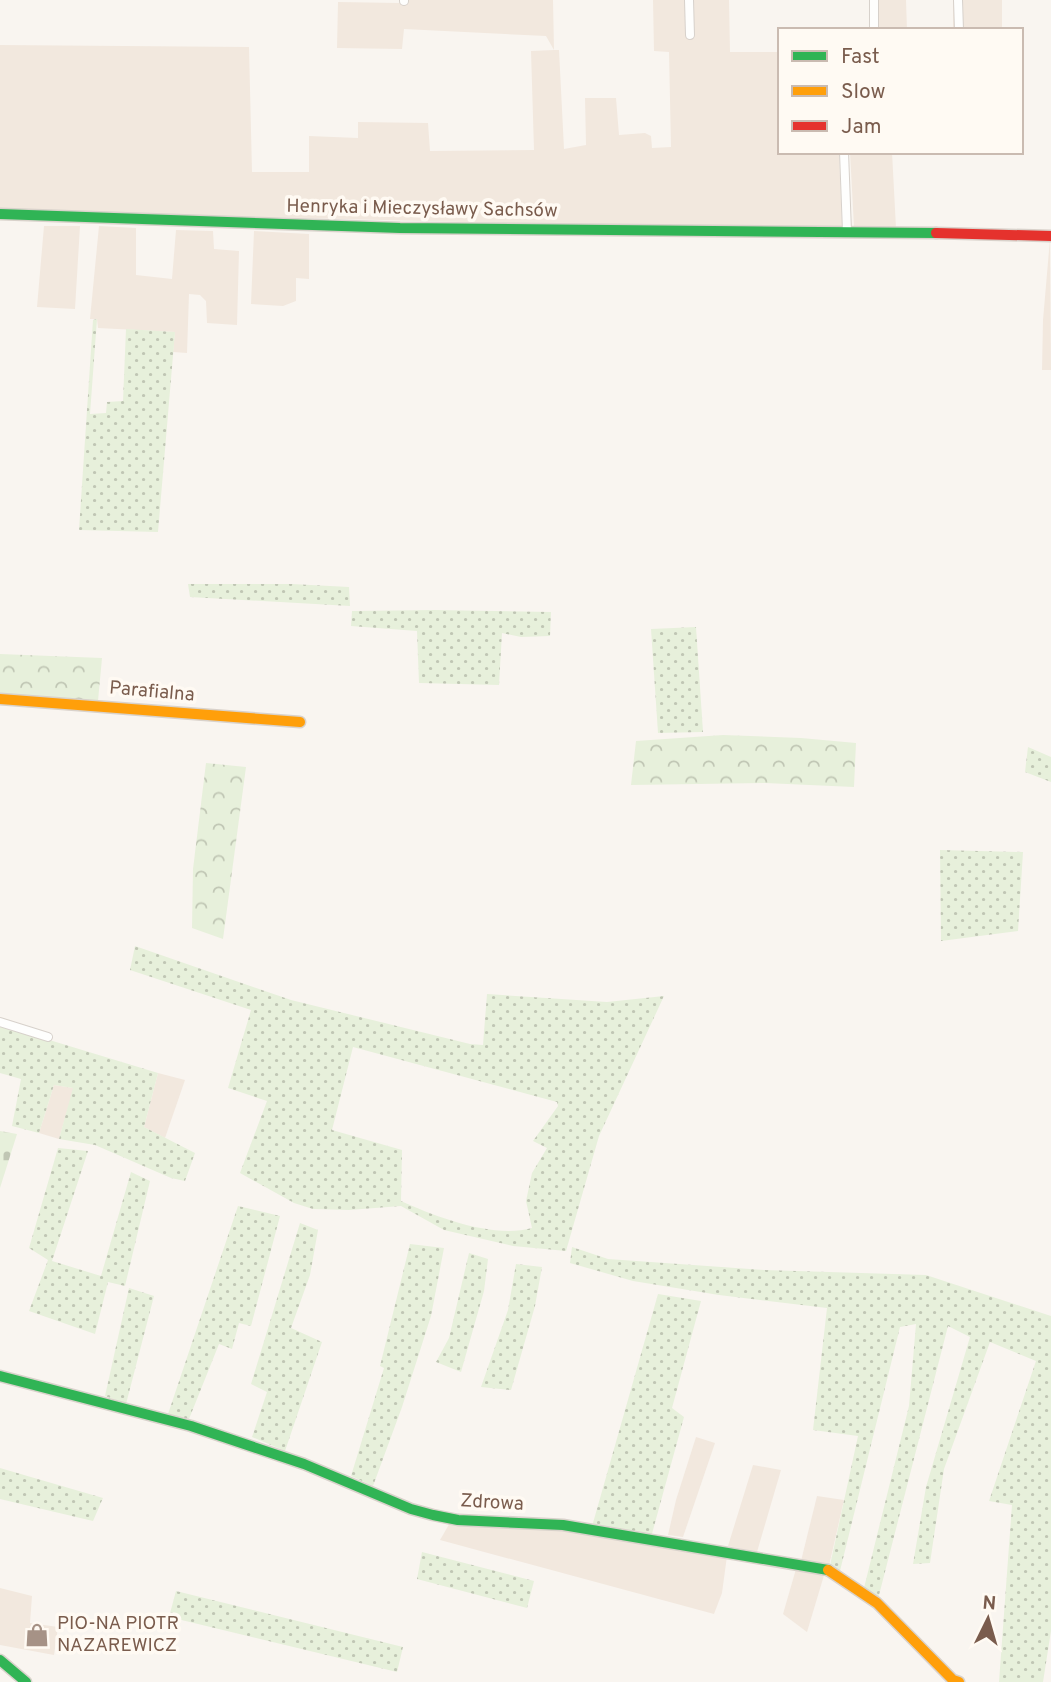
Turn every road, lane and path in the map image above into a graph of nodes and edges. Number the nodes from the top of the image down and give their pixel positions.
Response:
1 (689, 0) edge
2 (874, 0) edge
3 (958, 0) edge
4 (874, 28) edge
5 (958, 28) edge
6 (690, 35) dead end
7 (844, 154) edge
8 (0, 215) edge
9 (845, 232) junction
10 (1051, 236) edge
11 (0, 699) edge
12 (300, 722) dead end
13 (0, 1022) edge
14 (48, 1037) dead end
15 (0, 1376) edge
16 (0, 1660) edge
17 (26, 1682) edge
18 (959, 1682) edge

1 - 6 street
2 - 4 street
3 - 5 street
7 - 9 street
8 - 9 street, Henryka i Mieczysławy Sachsów
9 - 10 street, Henryka i Mieczysławy Sachsów
11 - 12 street, Parafialna
13 - 14 street
15 - 18 street, Zdrowa
16 - 17 street

